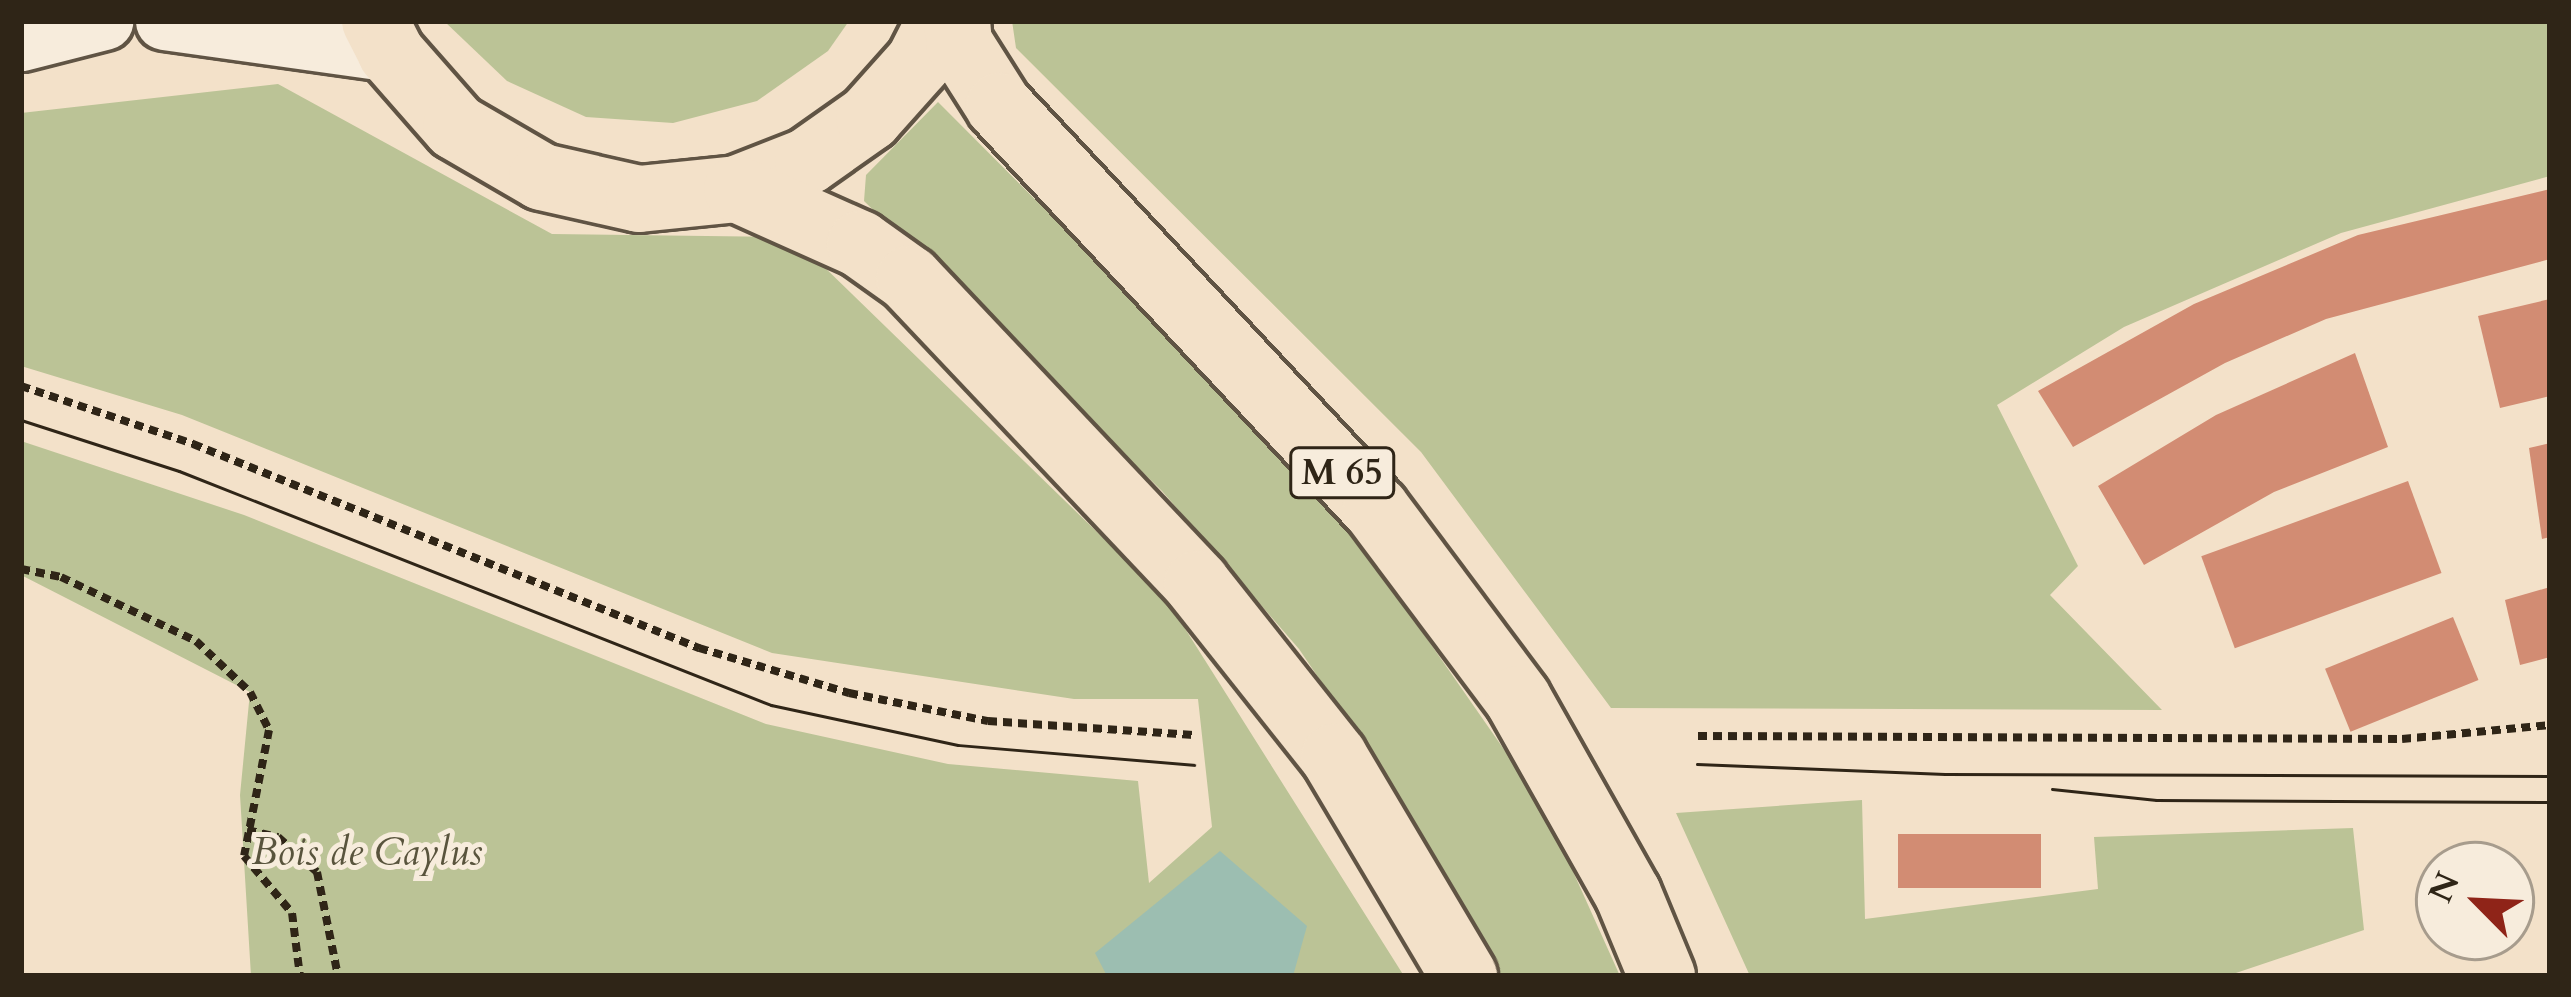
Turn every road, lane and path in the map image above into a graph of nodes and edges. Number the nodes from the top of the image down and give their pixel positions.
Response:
1 (104, 21) edge
2 (164, 21) edge
3 (940, 21) edge
4 (957, 21) edge
5 (383, 37) edge
6 (21, 42) edge
7 (737, 189) junction
8 (21, 386) edge
9 (21, 569) edge
10 (2550, 725) edge
11 (1194, 735) dead end
12 (1698, 736) dead end
13 (248, 830) junction
14 (300, 976) edge
15 (338, 976) edge
16 (1464, 976) edge
17 (1662, 976) edge

1 - 6 street
2 - 5 street
3 - 7 main road
4 - 17 main road, M 65
5 - 7 main road
7 - 16 main road
8 - 11 path
9 - 13 path
10 - 12 path
13 - 14 path
13 - 15 path

